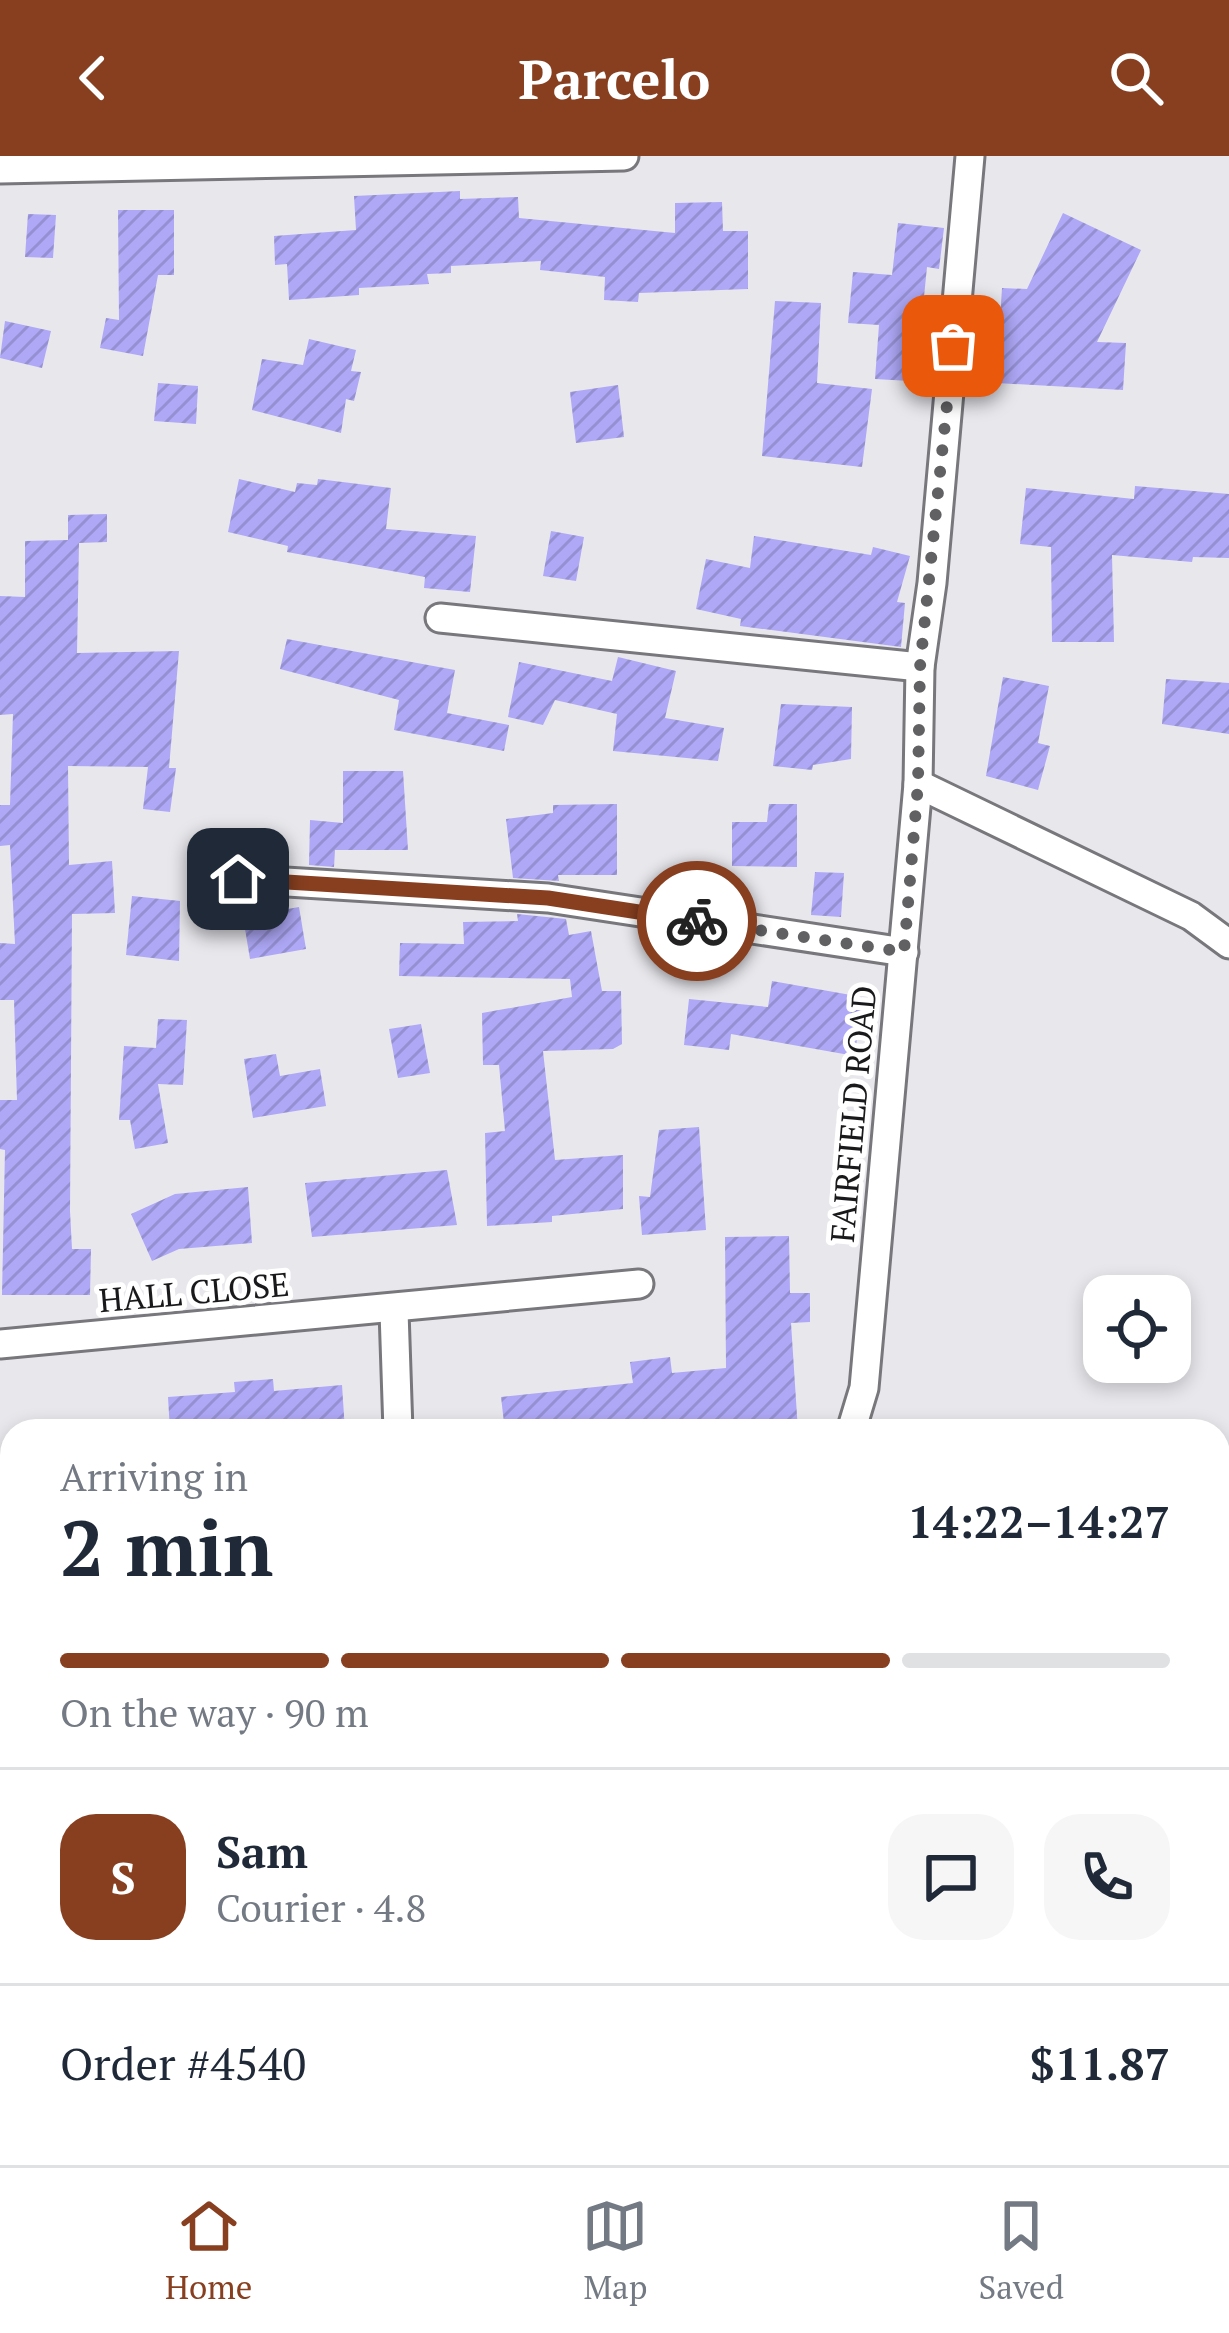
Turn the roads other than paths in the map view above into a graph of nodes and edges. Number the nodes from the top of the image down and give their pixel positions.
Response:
1 (624, 156) edge
2 (970, 156) edge
3 (0, 169) edge
4 (440, 618) dead end
5 (920, 667) junction
6 (918, 784) junction
7 (238, 879) dead end
8 (1229, 944) edge
9 (904, 952) junction
10 (639, 1284) dead end
11 (394, 1311) junction
12 (0, 1344) edge
13 (398, 1419) edge
14 (855, 1419) edge

1 - 3 street
2 - 5 street, FAIRFIELD ROAD
4 - 5 street
5 - 6 street, FAIRFIELD ROAD
6 - 8 street
6 - 9 street, FAIRFIELD ROAD
7 - 9 street
9 - 14 street, FAIRFIELD ROAD
10 - 11 street, HALL CLOSE
11 - 12 street, HALL CLOSE
11 - 13 street

